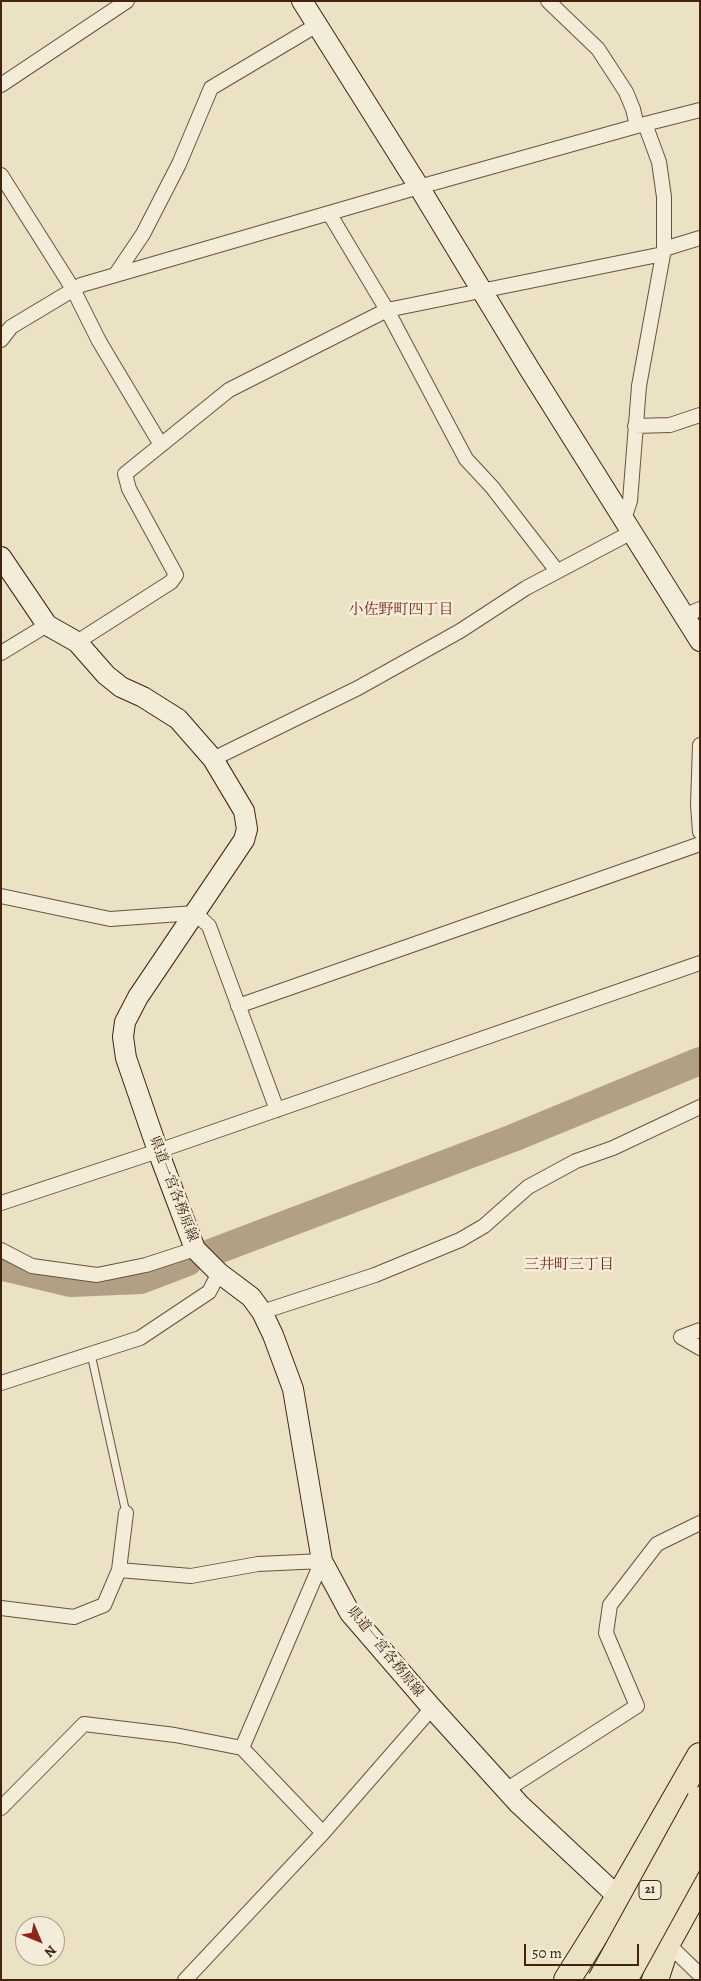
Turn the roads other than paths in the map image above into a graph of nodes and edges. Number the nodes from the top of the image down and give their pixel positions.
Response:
1 (127, 1) edge
2 (302, 1) edge
3 (548, 1) edge
4 (316, 24) junction
5 (1, 84) edge
6 (700, 110) edge
7 (641, 125) junction
8 (1, 175) edge
9 (419, 186) junction
10 (329, 213) junction
11 (700, 238) edge
12 (664, 251) junction
13 (116, 274) junction
14 (74, 289) junction
15 (483, 291) junction
16 (388, 310) junction
17 (1, 340) edge
18 (700, 415) edge
19 (635, 426) junction
20 (161, 445) junction
21 (628, 526) junction
22 (1, 558) edge
23 (557, 571) junction
24 (692, 612) edge
25 (47, 625) junction
26 (700, 641) edge
27 (78, 642) junction
28 (1, 652) edge
29 (700, 745) edge
30 (213, 759) junction
31 (700, 832) edge
32 (700, 844) edge
33 (1, 896) edge
34 (195, 913) junction
35 (700, 963) edge
36 (238, 1006) junction
37 (700, 1107) edge
38 (276, 1110) junction
39 (158, 1152) junction
40 (1, 1203) edge
41 (195, 1249) junction
42 (1, 1250) edge
43 (220, 1274) junction
44 (262, 1312) junction
45 (700, 1330) edge
46 (700, 1348) edge
47 (91, 1354) junction
48 (1, 1383) edge
49 (126, 1513) joint
50 (700, 1523) edge
51 (322, 1561) junction
52 (119, 1570) junction
53 (1, 1608) edge
54 (432, 1708) junction
55 (242, 1748) junction
56 (700, 1756) edge
57 (506, 1790) junction
58 (700, 1800) edge
59 (1, 1808) edge
60 (323, 1832) junction
61 (700, 1842) edge
62 (700, 1883) edge
63 (619, 1897) junction
64 (667, 1943) junction
65 (700, 1975) edge
66 (563, 1978) edge
67 (185, 1980) edge
68 (601, 1980) edge
69 (624, 1980) edge
70 (655, 1980) edge

1 - 5 street
2 - 4 main road
3 - 7 street
4 - 9 main road
4 - 13 street
6 - 7 street
7 - 9 street
7 - 12 street
8 - 14 street
9 - 10 street
9 - 15 main road
10 - 13 street
10 - 16 street
11 - 12 street
12 - 15 street
12 - 19 street
13 - 14 street
14 - 17 street
14 - 20 street
15 - 16 street
15 - 21 main road
16 - 20 street
16 - 23 street
18 - 19 street
19 - 21 street
20 - 27 street
21 - 23 street
21 - 24 main road
22 - 25 main road, 県道一宮各務原線
23 - 30 street
24 - 26 main road
25 - 27 main road, 県道一宮各務原線
25 - 28 street
27 - 30 main road, 県道一宮各務原線
29 - 31 street
30 - 34 main road, 県道一宮各務原線
32 - 36 street
33 - 34 street
34 - 36 street
34 - 39 main road, 県道一宮各務原線
35 - 38 street
36 - 38 street
37 - 44 street
38 - 39 street
39 - 40 street
39 - 41 main road, 県道一宮各務原線
41 - 42 street
41 - 43 main road, 県道一宮各務原線
43 - 44 main road, 県道一宮各務原線
43 - 47 street
44 - 51 main road, 県道一宮各務原線
45 - 46 street
47 - 48 street
47 - 49 lane
49 - 52 street
50 - 57 street
51 - 52 street
51 - 54 main road, 県道一宮各務原線
51 - 55 street
52 - 53 street
54 - 57 main road, 県道一宮各務原線
54 - 60 street
55 - 59 street
55 - 60 street
56 - 63 highway
57 - 63 main road, 県道一宮各務原線
58 - 68 highway, 21, bridge
60 - 67 street
61 - 69 highway, 21, bridge
62 - 64 highway
63 - 64 main road, 県道一宮各務原線
63 - 66 highway
64 - 65 street
64 - 70 highway

